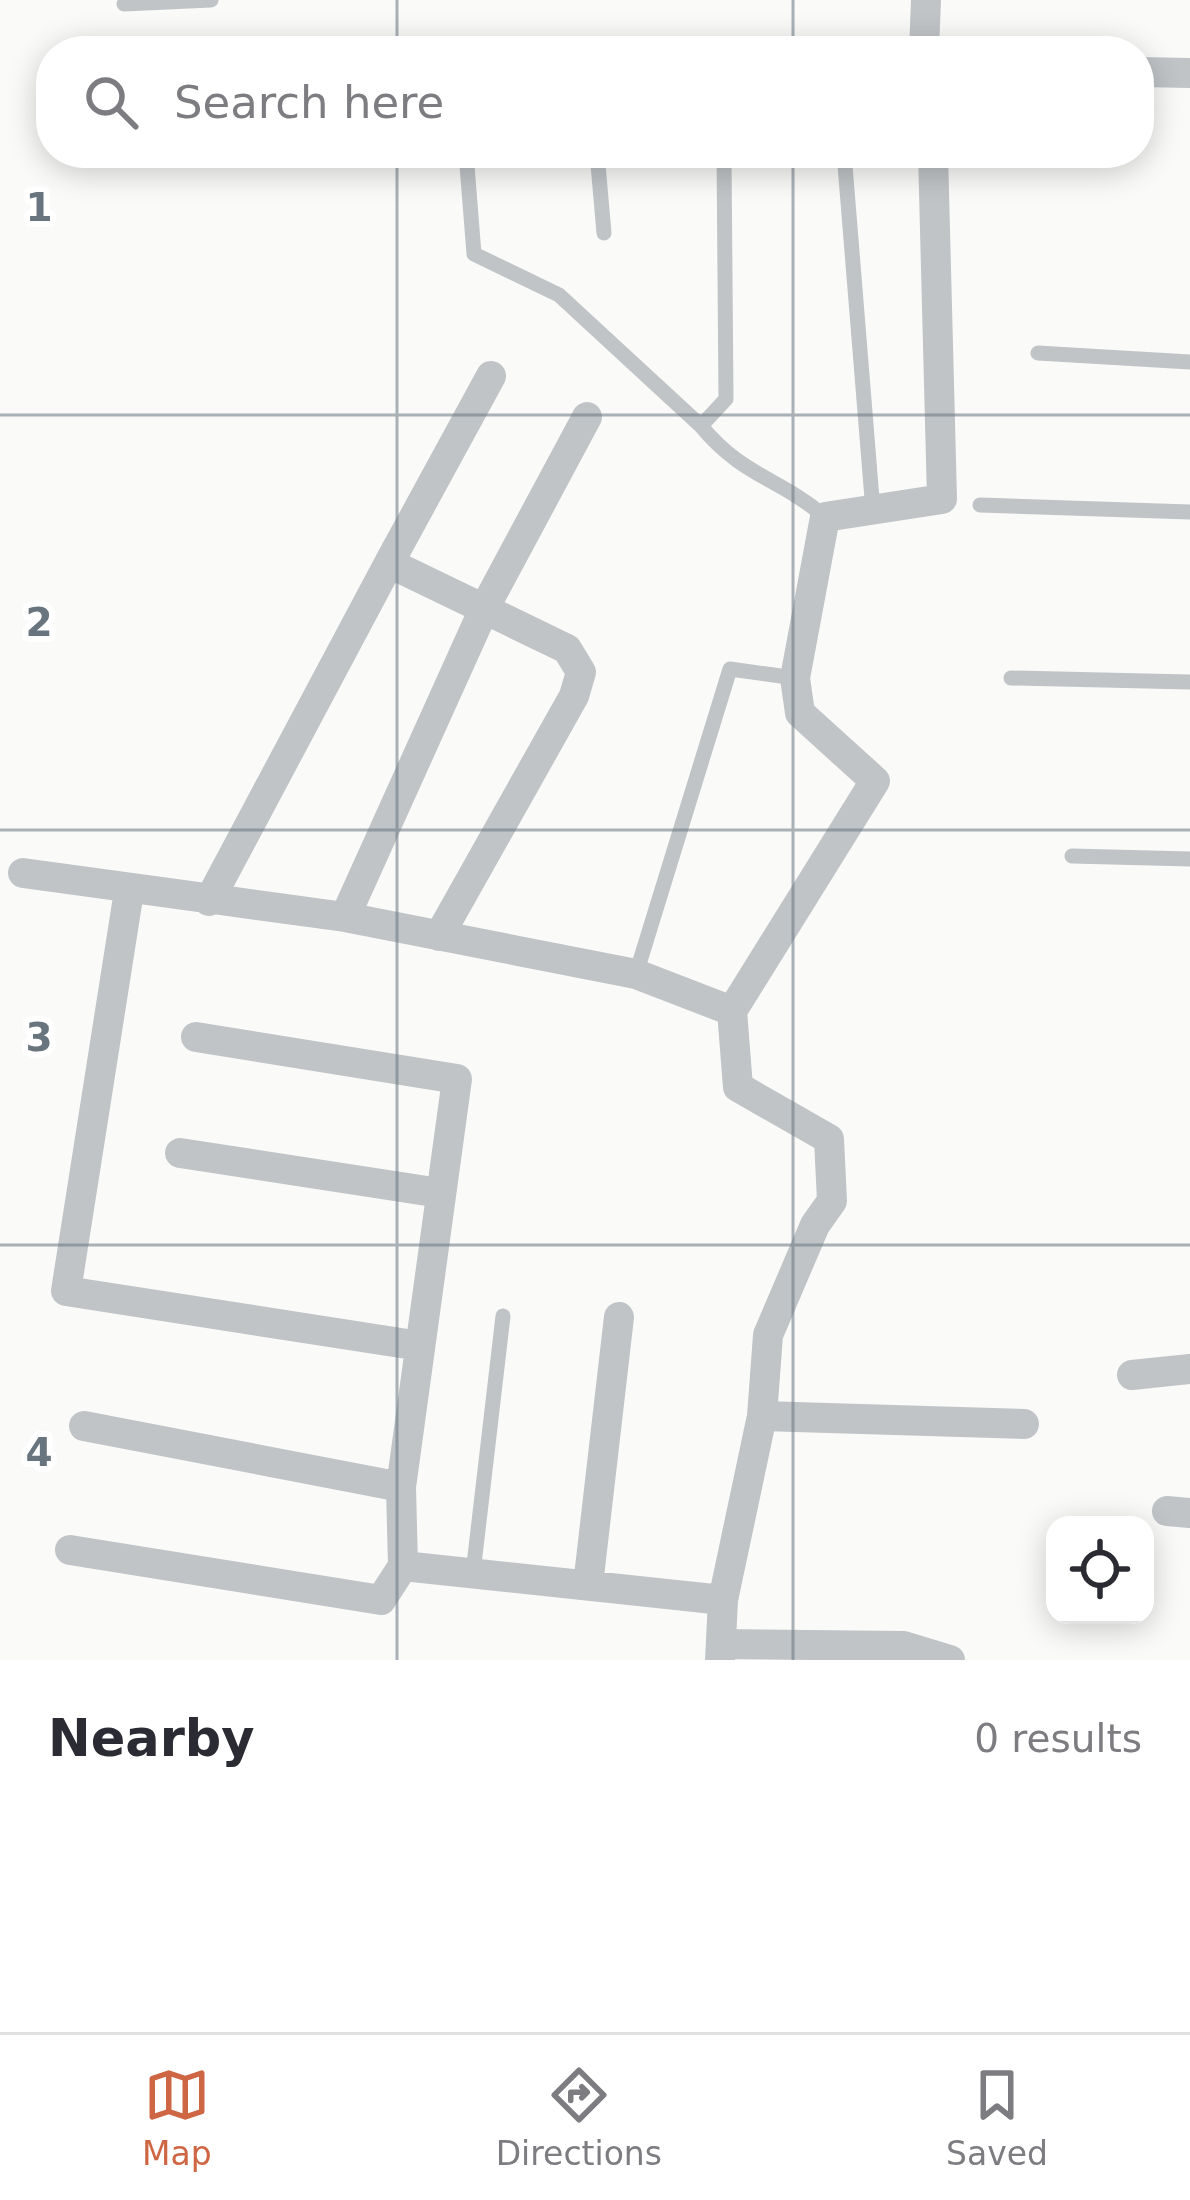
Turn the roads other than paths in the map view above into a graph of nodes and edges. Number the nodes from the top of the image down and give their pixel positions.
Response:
1 (211, 0) edge
2 (926, 0) edge
3 (124, 4) dead end
4 (925, 36) edge
5 (1154, 72) edge
6 (1190, 73) edge
7 (467, 168) edge
8 (598, 168) edge
9 (724, 168) edge
10 (845, 168) edge
11 (933, 168) edge
12 (604, 233) dead end
13 (1039, 353) dead end
14 (1190, 362) edge
15 (491, 376) dead end
16 (587, 417) dead end
17 (701, 426) junction
18 (980, 505) dead end
19 (873, 511) junction
20 (1190, 512) edge
21 (825, 517) junction
22 (389, 563) junction
23 (484, 609) junction
24 (795, 678) junction
25 (1011, 678) dead end
26 (1190, 682) edge
27 (1072, 856) dead end
28 (1190, 859) edge
29 (22, 873) dead end
30 (129, 891) junction
31 (209, 901) junction
32 (344, 917) junction
33 (439, 936) junction
34 (637, 974) junction
35 (732, 1011) junction
36 (196, 1037) dead end
37 (180, 1153) dead end
38 (440, 1193) junction
39 (502, 1316) dead end
40 (619, 1317) dead end
41 (419, 1346) junction
42 (1190, 1369) edge
43 (1132, 1375) dead end
44 (763, 1416) junction
45 (1024, 1424) dead end
46 (84, 1426) dead end
47 (401, 1487) junction
48 (70, 1550) dead end
49 (403, 1565) junction
50 (473, 1573) junction
51 (588, 1585) junction
52 (723, 1600) junction
53 (721, 1652) edge
54 (950, 1660) edge

1 - 3 lane
2 - 4 street
5 - 6 street
7 - 17 lane
8 - 12 lane
9 - 17 lane
10 - 19 lane
11 - 19 street
13 - 14 lane
15 - 22 street
16 - 23 street
17 - 21 lane
18 - 20 lane
19 - 21 street
21 - 24 street
22 - 23 street
22 - 31 street
23 - 32 street
23 - 33 street
24 - 34 lane
24 - 35 street
25 - 26 lane
27 - 28 lane
29 - 30 street
30 - 31 street
30 - 41 street
31 - 32 street
32 - 33 street
33 - 34 street
34 - 35 street
35 - 44 street
36 - 38 street
37 - 38 street
38 - 41 street
39 - 50 lane
40 - 51 street
41 - 47 street
42 - 43 street
44 - 45 street
44 - 52 street
46 - 47 street
47 - 49 street
48 - 49 street
49 - 50 street
50 - 51 street
51 - 52 street
52 - 53 street
53 - 54 street

